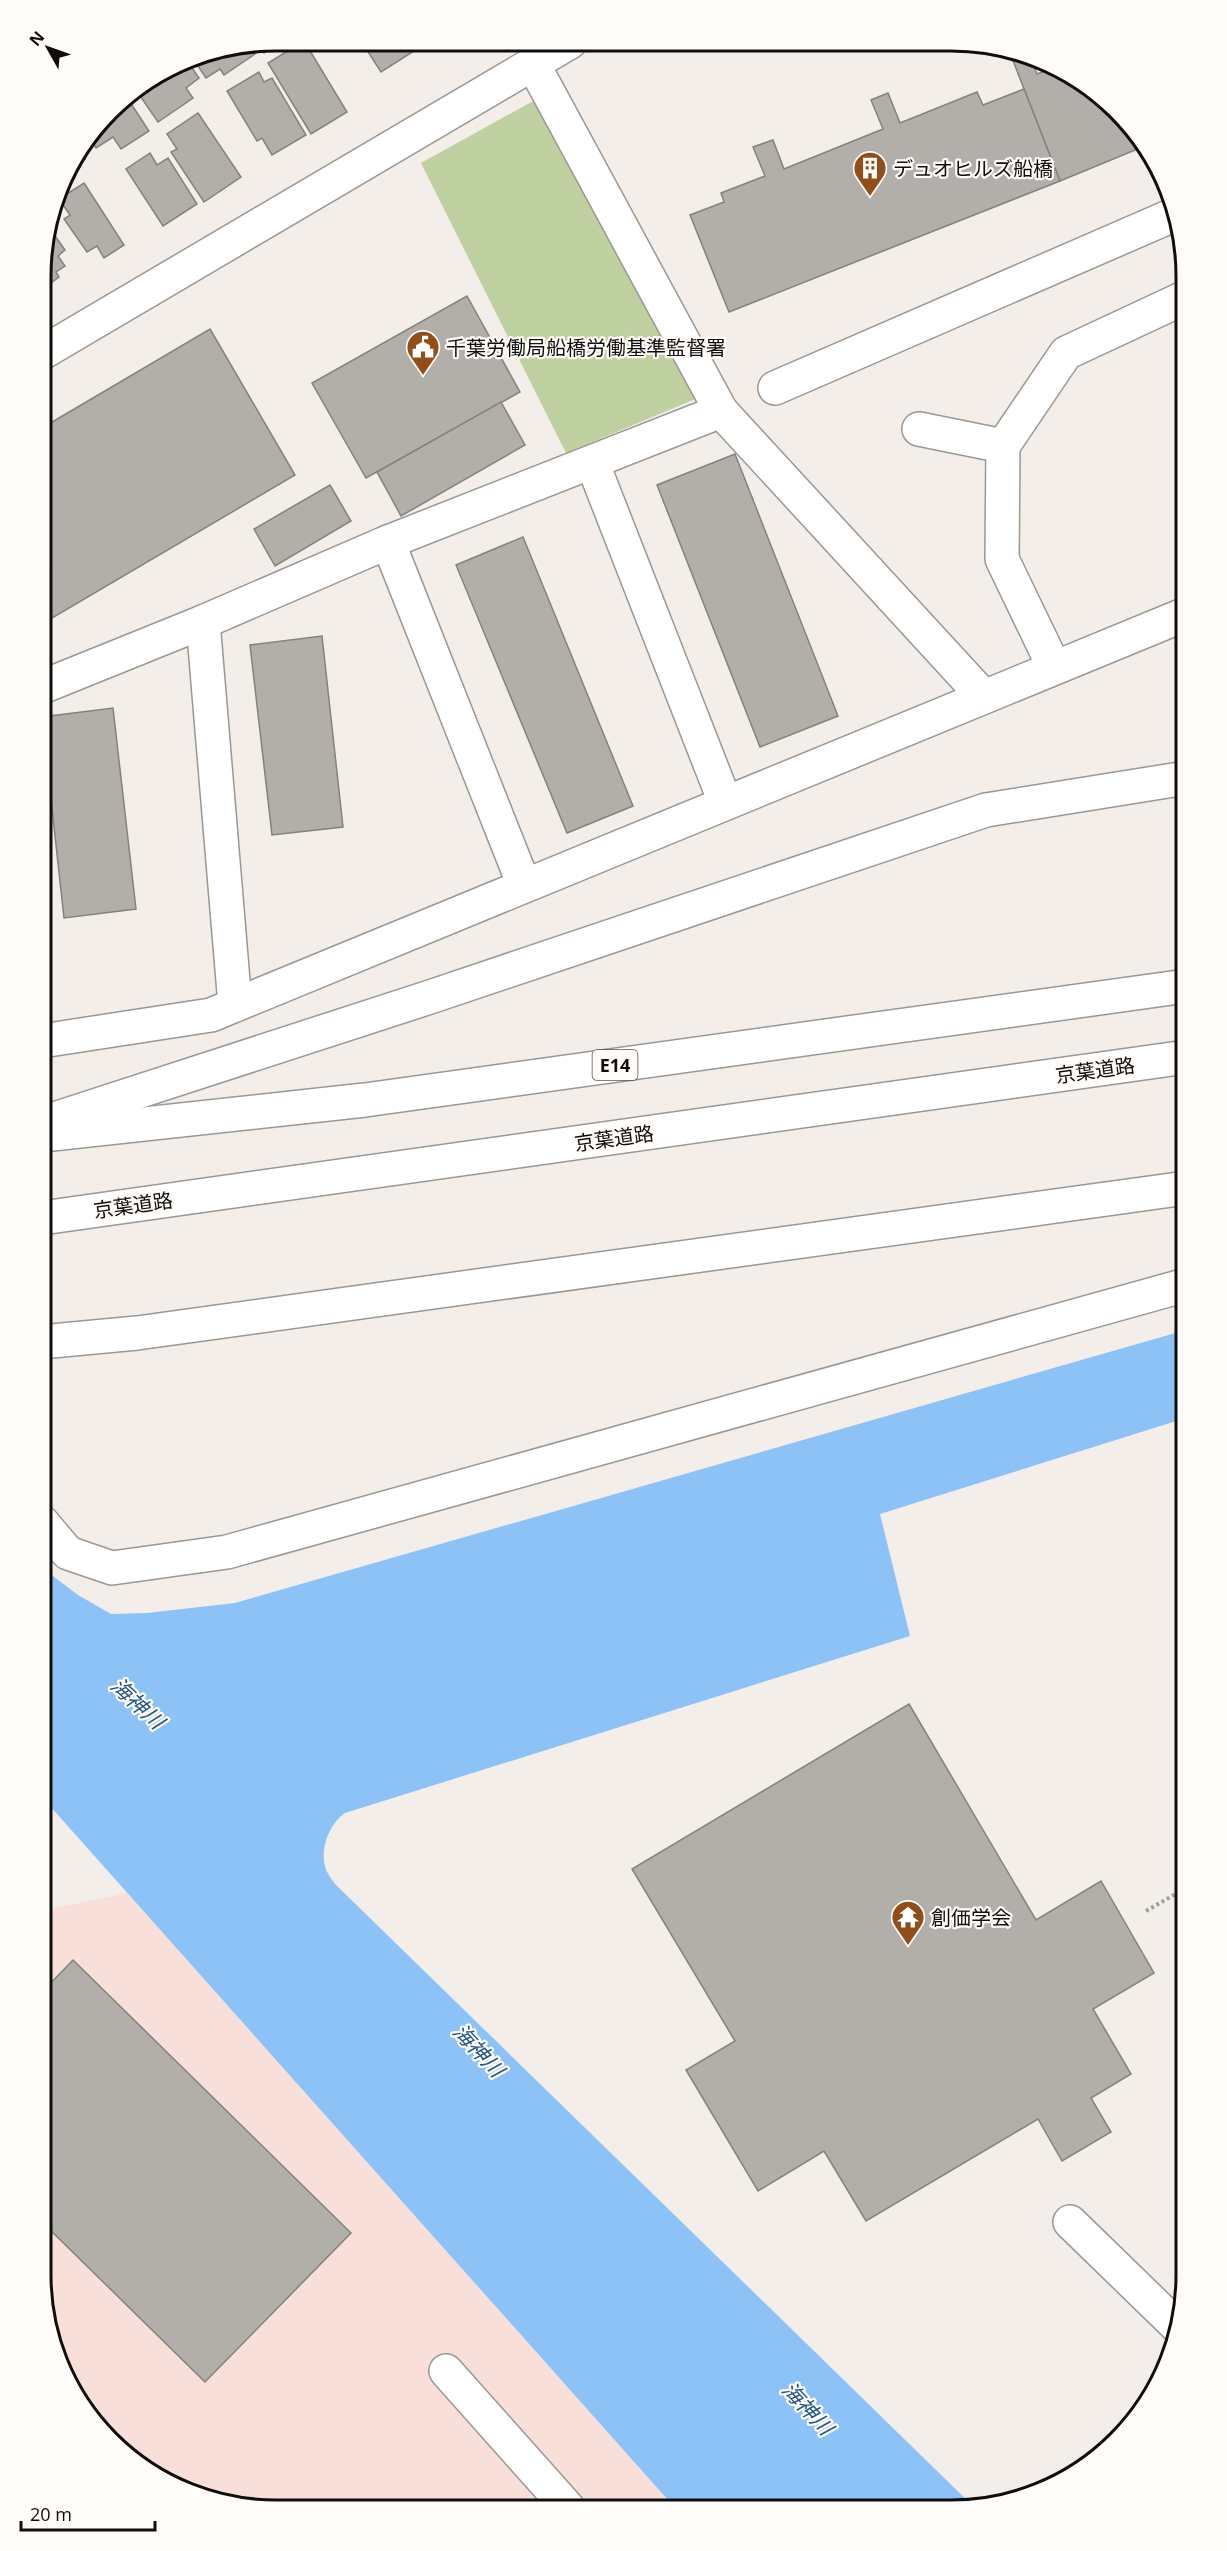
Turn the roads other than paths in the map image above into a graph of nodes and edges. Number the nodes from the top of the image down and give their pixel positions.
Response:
1 (555, 51) edge
2 (533, 64) junction
3 (1168, 217) edge
4 (1176, 302) edge
5 (51, 348) edge
6 (775, 388) dead end
7 (722, 411) junction
8 (919, 429) dead end
9 (1003, 446) junction
10 (592, 462) junction
11 (388, 542) junction
12 (1176, 618) edge
13 (203, 622) junction
14 (1054, 667) junction
15 (51, 683) edge
16 (983, 696) junction
17 (1176, 780) edge
18 (725, 802) junction
19 (524, 885) junction
20 (1176, 988) edge
21 (235, 1005) junction
22 (51, 1040) edge
23 (1176, 1058) edge
24 (51, 1119) edge
25 (51, 1134) edge
26 (1176, 1189) edge
27 (51, 1217) edge
28 (1176, 1288) edge
29 (51, 1341) edge
30 (51, 1533) edge
31 (1070, 2222) dead end
32 (1172, 2321) edge
33 (446, 2371) dead end
34 (554, 2500) edge

1 - 2 main road
2 - 5 main road
2 - 7 main road
3 - 6 main road
4 - 9 main road
7 - 10 main road
7 - 16 main road
8 - 9 main road
9 - 14 main road
10 - 11 main road
10 - 18 main road
11 - 13 main road
11 - 19 main road
12 - 14 main road
13 - 15 main road
13 - 21 main road
14 - 16 main road
16 - 18 main road
17 - 24 main road
18 - 19 main road
19 - 21 main road
20 - 25 main road, E14
21 - 22 main road
23 - 27 main road, 京葉道路
26 - 29 main road
28 - 30 main road
31 - 32 main road
33 - 34 main road

